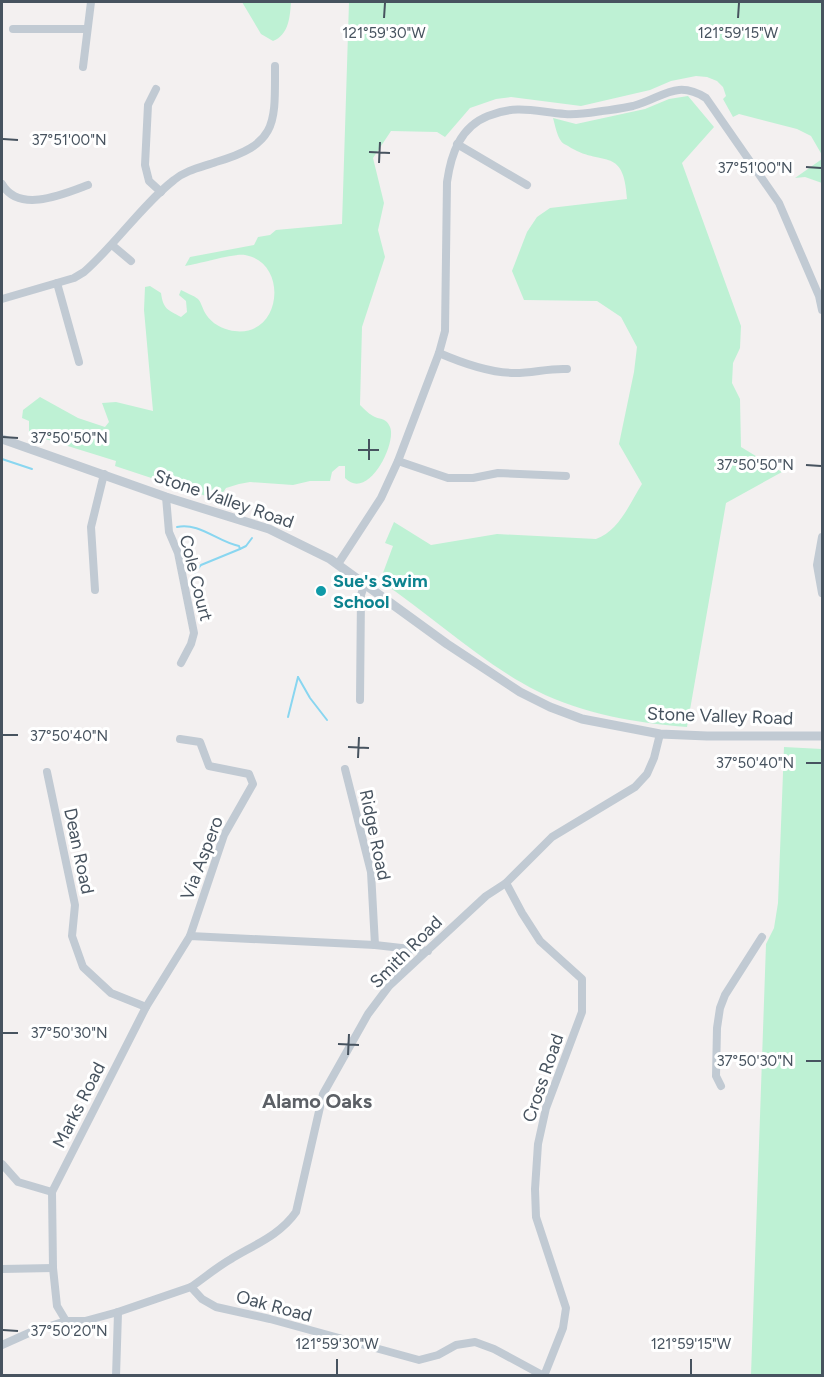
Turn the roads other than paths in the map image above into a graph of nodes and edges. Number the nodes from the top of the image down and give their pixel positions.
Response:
1 (91, 2) edge
2 (13, 29) dead end
3 (86, 29) junction
4 (275, 66) dead end
5 (83, 67) dead end
6 (156, 89) dead end
7 (457, 144) junction
8 (2, 184) edge
9 (88, 185) dead end
10 (527, 185) dead end
11 (161, 192) junction
12 (112, 245) junction
13 (131, 261) dead end
14 (57, 283) junction
15 (2, 299) edge
16 (822, 310) edge
17 (439, 353) junction
18 (79, 362) dead end
19 (567, 369) dead end
20 (2, 439) edge
21 (398, 461) junction
22 (104, 474) junction
23 (566, 476) dead end
24 (166, 497) junction
25 (822, 537) edge
26 (338, 564) junction
27 (365, 583) junction
28 (94, 590) dead end
29 (822, 593) edge
30 (181, 663) dead end
31 (360, 700) dead end
32 (660, 734) junction
33 (822, 736) edge
34 (180, 739) dead end
35 (345, 769) dead end
36 (47, 772) dead end
37 (506, 883) junction
38 (190, 936) junction
39 (762, 937) dead end
40 (375, 945) junction
41 (428, 951) junction
42 (146, 1007) junction
43 (721, 1086) dead end
44 (2, 1164) edge
45 (51, 1192) junction
46 (53, 1268) junction
47 (2, 1269) edge
48 (191, 1287) junction
49 (118, 1312) junction
50 (66, 1322) junction
51 (2, 1345) edge
52 (116, 1376) edge
53 (544, 1376) edge

1 - 3 street
2 - 3 street
3 - 5 street
4 - 11 street
6 - 11 street
7 - 10 street
7 - 16 street
7 - 17 street
8 - 9 street
11 - 12 street
12 - 13 street
12 - 14 street
14 - 15 street
14 - 18 street
17 - 19 street
17 - 21 street
20 - 22 street, Stone Valley Road
21 - 23 street
21 - 26 street
22 - 24 street, Stone Valley Road
22 - 28 street
24 - 26 street, Stone Valley Road
24 - 30 street, Cole Court
25 - 29 street
26 - 27 street, Stone Valley Road
27 - 31 street
27 - 32 street, Stone Valley Road
32 - 33 street, Stone Valley Road
32 - 37 street, Smith Road
34 - 38 street, Via Aspero
35 - 40 street, Ridge Road
36 - 42 street, Dean Road
37 - 41 street, Smith Road
37 - 53 street, Cross Road
38 - 40 street
38 - 42 street, Marks Road
39 - 43 street
40 - 41 street
41 - 48 street, Smith Road
42 - 45 street, Marks Road
44 - 45 street
45 - 46 street, Marks Road
46 - 47 street
46 - 50 street, Marks Road
48 - 49 street
48 - 53 street, Oak Road
49 - 50 street
49 - 52 street
50 - 51 street

